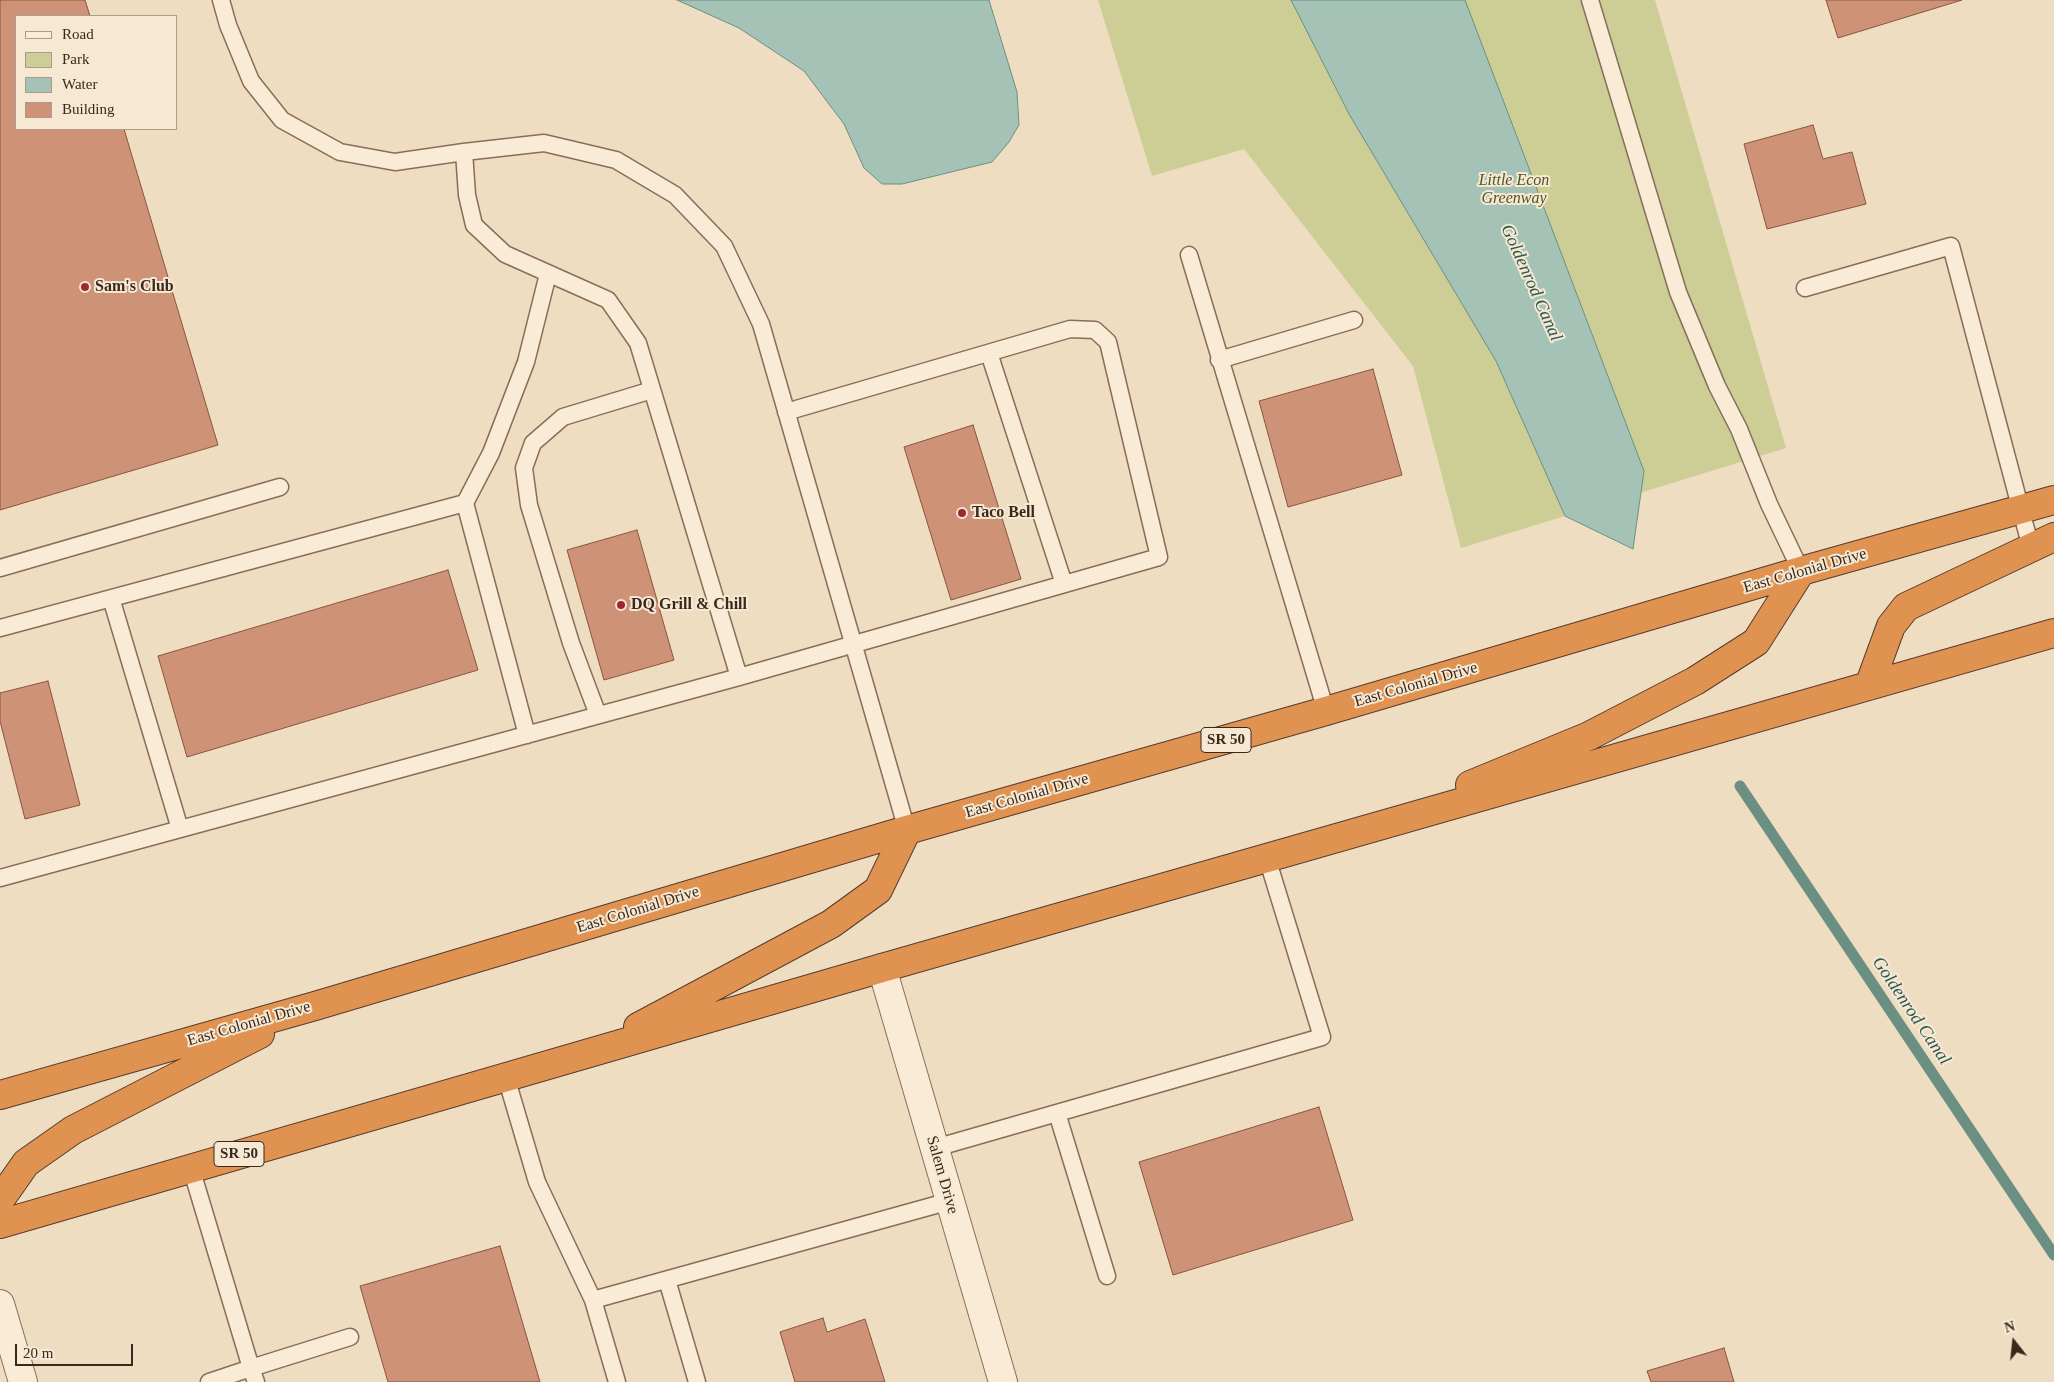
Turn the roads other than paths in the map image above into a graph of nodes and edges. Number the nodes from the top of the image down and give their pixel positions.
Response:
1 (221, 0) edge
2 (1590, 0) edge
3 (464, 152) junction
4 (1189, 255) dead end
5 (548, 274) junction
6 (1805, 288) dead end
7 (1354, 320) dead end
8 (989, 353) junction
9 (1220, 360) junction
10 (652, 390) junction
11 (786, 412) junction
12 (280, 487) dead end
13 (2054, 500) edge
14 (465, 503) junction
15 (2021, 509) junction
16 (2043, 542) edge
17 (0, 568) edge
18 (1801, 572) junction
19 (1064, 584) junction
20 (111, 598) junction
21 (0, 628) edge
22 (2054, 633) edge
23 (853, 644) junction
24 (739, 677) junction
25 (1869, 686) junction
26 (1326, 711) junction
27 (598, 716) junction
28 (526, 735) junction
29 (180, 829) junction
30 (908, 830) junction
31 (1356, 834) junction
32 (1267, 858) junction
33 (0, 878) edge
34 (882, 968) junction
35 (315, 1006) junction
36 (590, 1052) junction
37 (506, 1077) junction
38 (0, 1096) edge
39 (1057, 1113) junction
40 (934, 1148) junction
41 (191, 1168) junction
42 (0, 1200) edge
43 (950, 1201) junction
44 (0, 1224) edge
45 (1107, 1276) dead end
46 (666, 1280) junction
47 (593, 1300) junction
48 (0, 1304) edge
49 (350, 1337) dead end
50 (254, 1375) edge
51 (23, 1382) edge
52 (208, 1382) edge
53 (617, 1382) edge
54 (697, 1382) edge
55 (1003, 1382) edge

1 - 3 lane
2 - 18 lane
3 - 5 lane
3 - 11 lane
4 - 9 lane
5 - 10 lane
5 - 14 lane
6 - 15 lane
7 - 9 lane
8 - 11 lane
8 - 19 lane
8 - 19 lane
9 - 26 lane
10 - 24 lane
10 - 27 lane
11 - 23 lane
12 - 17 lane
13 - 15 highway, East Colonial Drive / SR 50
14 - 20 lane
14 - 28 lane
15 - 16 lane
15 - 18 highway, East Colonial Drive / SR 50
16 - 25 highway
18 - 26 highway, East Colonial Drive / SR 50
18 - 31 highway
19 - 23 lane
20 - 21 lane
20 - 29 lane
22 - 25 highway, SR 50
23 - 24 lane
23 - 30 lane
24 - 27 lane
25 - 31 highway, SR 50
26 - 30 highway, East Colonial Drive / SR 50
27 - 28 lane
28 - 29 lane
29 - 33 lane
30 - 35 highway, East Colonial Drive / SR 50
30 - 36 highway
31 - 32 highway, SR 50
32 - 34 highway, SR 50
32 - 39 lane
34 - 36 highway, SR 50
34 - 40 street, Salem Drive
35 - 38 highway, East Colonial Drive / SR 50
35 - 42 highway
36 - 37 highway, SR 50
37 - 41 highway, SR 50
37 - 47 lane
39 - 40 lane
39 - 45 lane
40 - 43 street, Salem Drive
41 - 44 highway, SR 50
41 - 50 lane
43 - 46 lane
43 - 55 street, Salem Drive
46 - 47 lane
46 - 54 lane
47 - 53 lane
48 - 51 street
49 - 50 lane
50 - 52 lane

